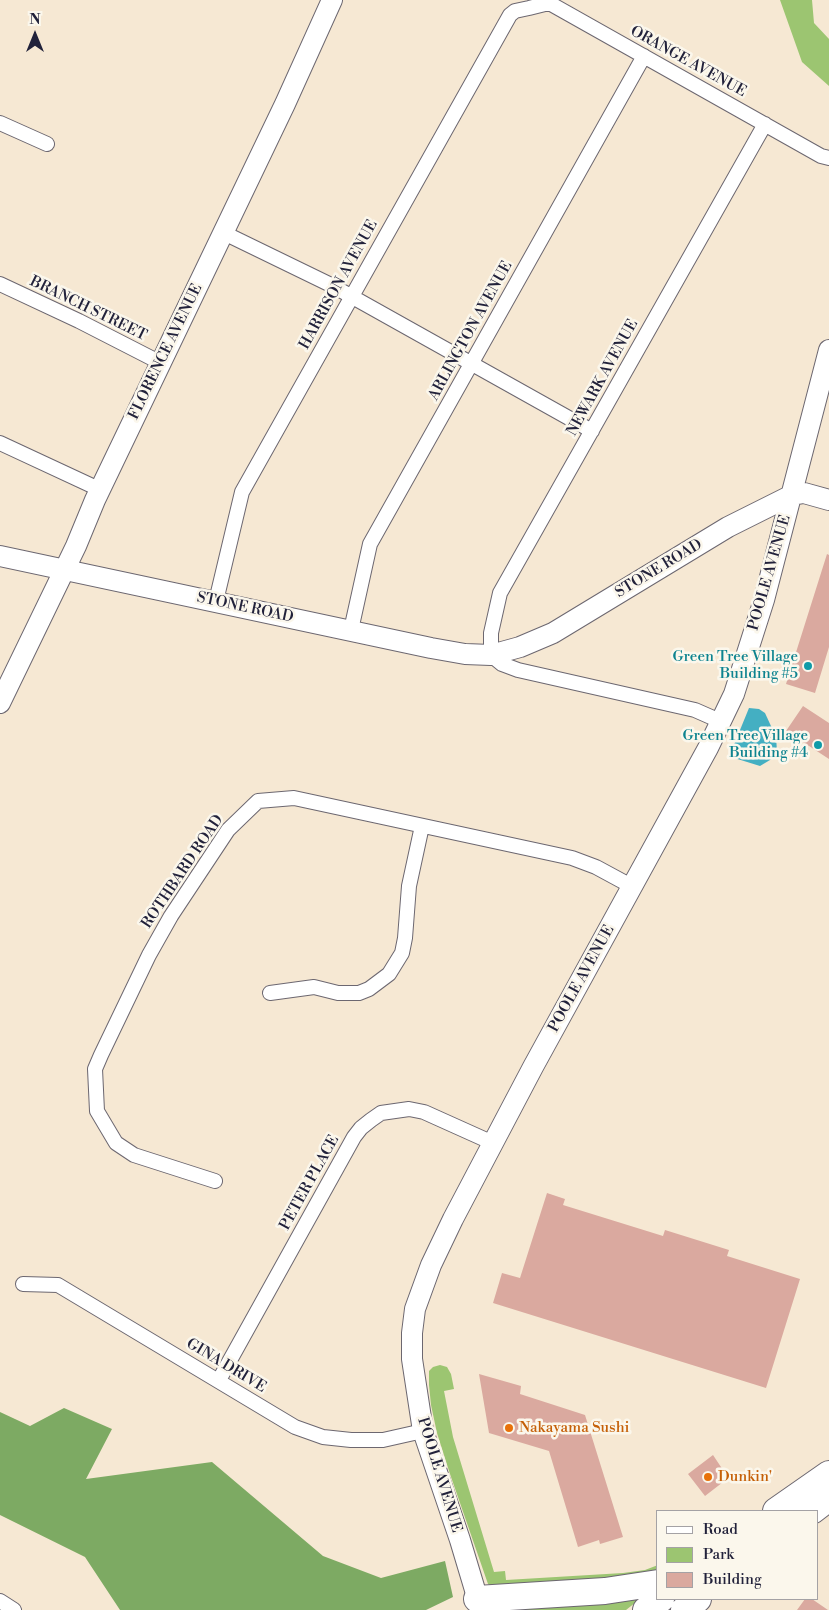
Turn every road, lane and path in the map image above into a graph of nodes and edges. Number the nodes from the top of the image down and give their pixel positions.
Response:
1 (332, 0) edge
2 (529, 8) joint
3 (644, 56) junction
4 (0, 123) edge
5 (765, 124) junction
6 (47, 144) dead end
7 (829, 158) edge
8 (224, 232) junction
9 (0, 284) edge
10 (351, 296) junction
11 (829, 350) edge
12 (161, 363) junction
13 (471, 364) junction
14 (592, 431) junction
15 (0, 443) edge
16 (101, 490) junction
17 (792, 495) junction
18 (829, 500) edge
19 (0, 556) edge
20 (65, 570) junction
21 (216, 601) junction
22 (351, 630) junction
23 (492, 655) junction
24 (0, 703) edge
25 (720, 721) junction
26 (422, 826) junction
27 (633, 887) junction
28 (270, 992) dead end
29 (493, 1143) junction
30 (214, 1181) dead end
31 (22, 1284) dead end
32 (219, 1380) junction
33 (423, 1431) junction
34 (829, 1474) edge
35 (829, 1498) edge
36 (777, 1510) edge
37 (813, 1510) edge
38 (656, 1583) edge
39 (660, 1600) edge
40 (697, 1600) edge
41 (0, 1601) edge
42 (479, 1604) edge
43 (14, 1610) edge
44 (646, 1610) edge
45 (684, 1610) edge

1 - 8 street, FLORENCE AVENUE
2 - 3 street, ORANGE AVENUE
2 - 10 street, HARRISON AVENUE
3 - 5 street, ORANGE AVENUE
3 - 13 street, ARLINGTON AVENUE
4 - 6 street
5 - 7 street, ORANGE AVENUE
5 - 14 street, NEWARK AVENUE
8 - 10 street
8 - 12 street, FLORENCE AVENUE
9 - 12 street, BRANCH STREET
10 - 13 street
10 - 21 street, HARRISON AVENUE
11 - 17 street, POOLE AVENUE
12 - 16 street, FLORENCE AVENUE
13 - 14 street
13 - 22 street, ARLINGTON AVENUE
14 - 23 street, NEWARK AVENUE
15 - 16 street
16 - 20 street, FLORENCE AVENUE
17 - 18 street
17 - 23 street, STONE ROAD
17 - 25 street, POOLE AVENUE
19 - 20 street, STONE ROAD
20 - 21 street, STONE ROAD
20 - 24 street, FLORENCE AVENUE
21 - 22 street, STONE ROAD
22 - 23 street, STONE ROAD
23 - 25 street, STONE ROAD
25 - 27 street, POOLE AVENUE
26 - 27 street, ROTHBARD ROAD
26 - 28 street
26 - 30 street, ROTHBARD ROAD
27 - 29 street, POOLE AVENUE
29 - 32 street, PETER PLACE
29 - 33 street, POOLE AVENUE
31 - 32 street, GINA DRIVE
32 - 33 street, GINA DRIVE
33 - 42 street, POOLE AVENUE
34 - 36 highway
35 - 37 highway
38 - 42 highway
39 - 44 highway
40 - 45 highway
41 - 43 street

